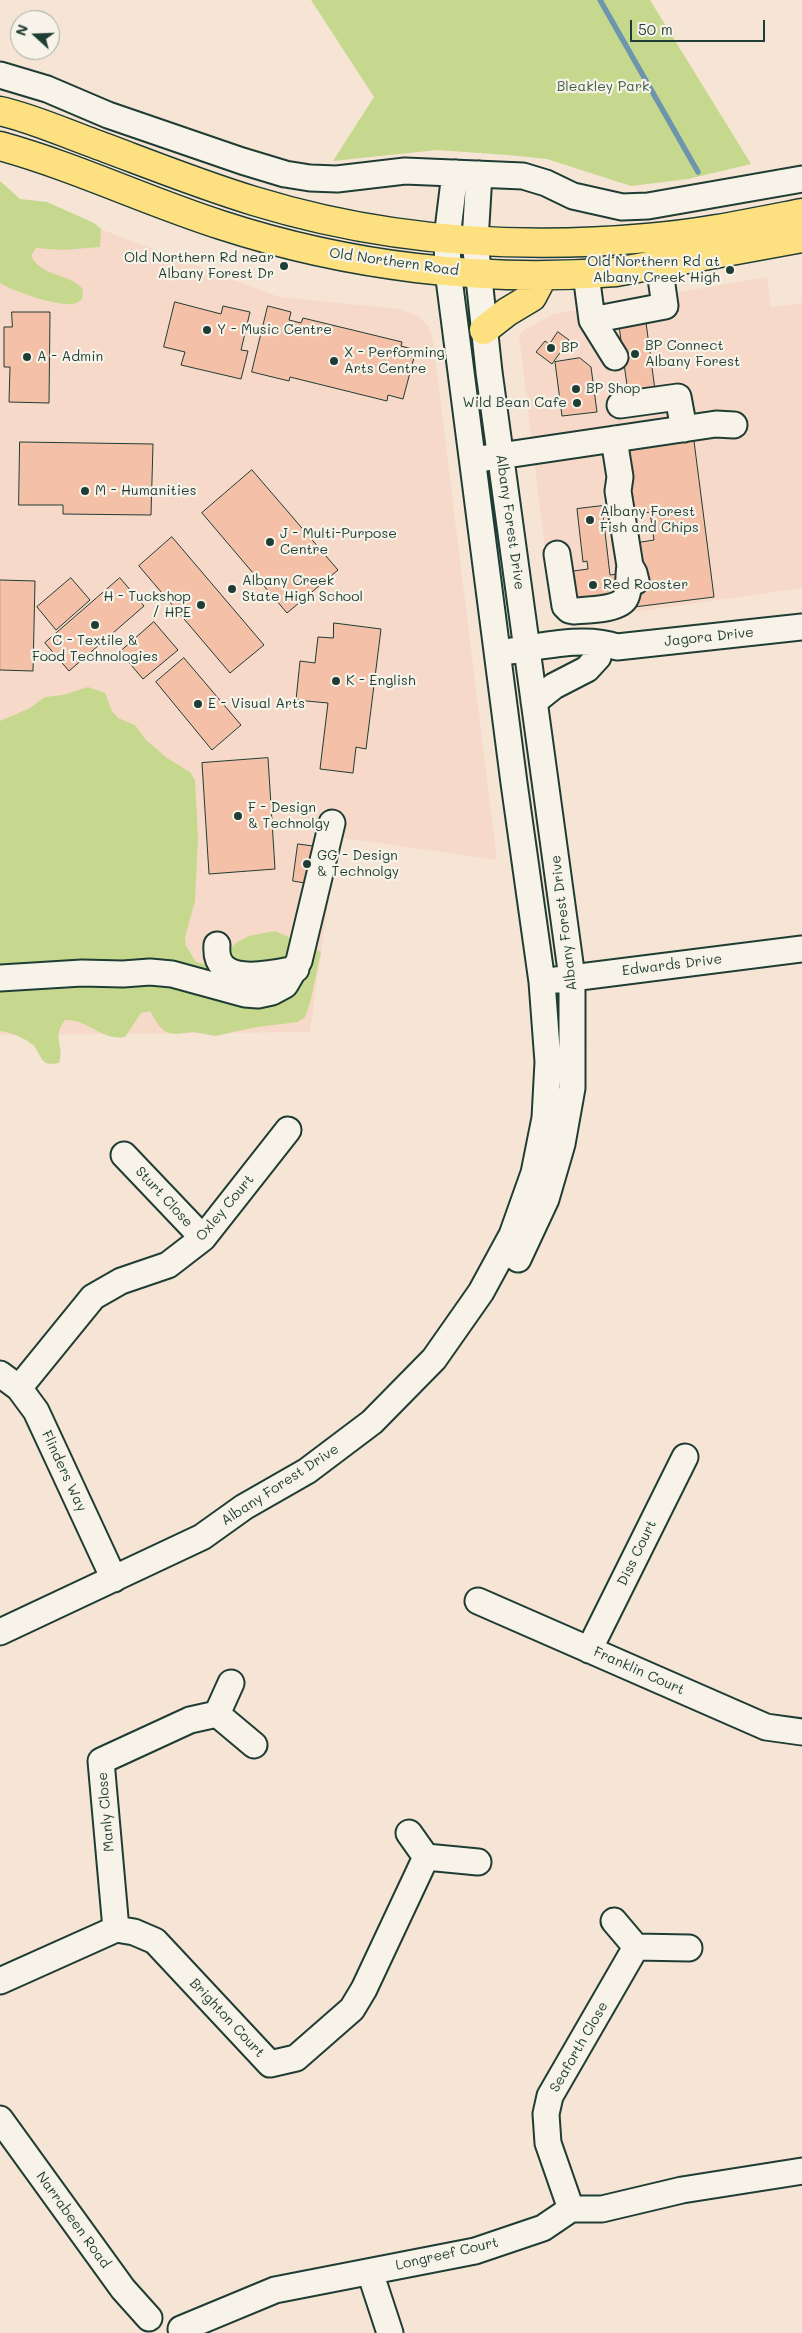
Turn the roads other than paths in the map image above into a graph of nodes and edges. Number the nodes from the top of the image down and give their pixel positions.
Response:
1 (0, 75) edge
2 (0, 111) edge
3 (0, 146) edge
4 (467, 174) junction
5 (802, 179) edge
6 (802, 213) edge
7 (447, 238) junction
8 (802, 238) edge
9 (475, 241) junction
10 (659, 264) junction
11 (448, 271) junction
12 (478, 273) junction
13 (586, 274) junction
14 (543, 276) junction
15 (592, 320) junction
16 (484, 330) junction
17 (615, 357) dead end
18 (620, 405) dead end
19 (734, 425) dead end
20 (684, 429) junction
21 (614, 439) junction
22 (501, 456) junction
23 (473, 460) junction
24 (558, 554) dead end
25 (802, 628) edge
26 (607, 652) junction
27 (528, 658) junction
28 (500, 662) junction
29 (535, 711) junction
30 (510, 753) junction
31 (332, 823) dead end
32 (217, 945) dead end
33 (802, 949) edge
34 (296, 969) junction
35 (0, 978) edge
36 (572, 978) junction
37 (542, 982) junction
38 (288, 1130) dead end
39 (124, 1155) dead end
40 (203, 1238) junction
41 (9, 1381) edge
42 (685, 1457) dead end
43 (202, 1537) junction
44 (114, 1579) junction
45 (478, 1601) dead end
46 (0, 1632) edge
47 (590, 1650) junction
48 (231, 1683) dead end
49 (217, 1714) junction
50 (802, 1732) edge
51 (254, 1745) dead end
52 (410, 1833) dead end
53 (426, 1857) junction
54 (478, 1862) dead end
55 (614, 1921) dead end
56 (116, 1929) junction
57 (636, 1947) junction
58 (689, 1948) dead end
59 (0, 1981) edge
60 (0, 2120) edge
61 (802, 2171) edge
62 (571, 2209) junction
63 (370, 2272) junction
64 (142, 2326) edge
65 (182, 2331) edge
66 (390, 2333) edge

1 - 4 street
2 - 7 highway
3 - 11 highway, Old Northern Road
4 - 5 street
4 - 7 street
4 - 9 street
6 - 9 highway
7 - 9 highway
7 - 11 street, Albany Forest Drive
8 - 10 highway, Old Northern Road
9 - 12 street, Albany Forest Drive
10 - 13 highway, Old Northern Road
10 - 15 street
11 - 12 highway, Old Northern Road
11 - 23 street, Albany Forest Drive
12 - 14 highway, Old Northern Road
12 - 16 street, Albany Forest Drive
13 - 14 highway, Old Northern Road
13 - 15 street
14 - 16 highway
15 - 17 street
16 - 22 street, Albany Forest Drive
18 - 20 street
19 - 20 street
20 - 21 street
21 - 22 street
21 - 24 street
22 - 23 street
22 - 27 street, Albany Forest Drive
23 - 28 street, Albany Forest Drive
25 - 26 street, Jagora Drive
26 - 27 street, Jagora Drive
26 - 29 street
27 - 28 street, Jagora Drive
27 - 29 street, Albany Forest Drive
28 - 30 street, Albany Forest Drive
29 - 30 street
29 - 36 street, Albany Forest Drive
30 - 37 street, Albany Forest Drive
31 - 34 street
32 - 34 street
33 - 36 street, Edwards Drive
34 - 35 street
36 - 37 street, Edwards Drive
36 - 43 street, Albany Forest Drive
37 - 43 street, Albany Forest Drive
38 - 40 street, Oxley Court
39 - 40 street, Sturt Close
40 - 41 street, Oxley Court
41 - 44 street, Flinders Way
42 - 47 street, Diss Court
43 - 44 street, Albany Forest Drive
44 - 46 street, Albany Forest Drive
45 - 47 street, Franklin Court
47 - 50 street, Franklin Court
48 - 49 street
49 - 51 street
49 - 56 street, Manly Close
52 - 53 street
53 - 54 street
53 - 56 street, Brighton Court
55 - 57 street
56 - 59 street
57 - 58 street
57 - 62 street, Seaforth Close
60 - 64 street, Narrabeen Road
61 - 62 street
62 - 63 street, Longreef Court
63 - 65 street, Longreef Court
63 - 66 street
64 - 65 street

